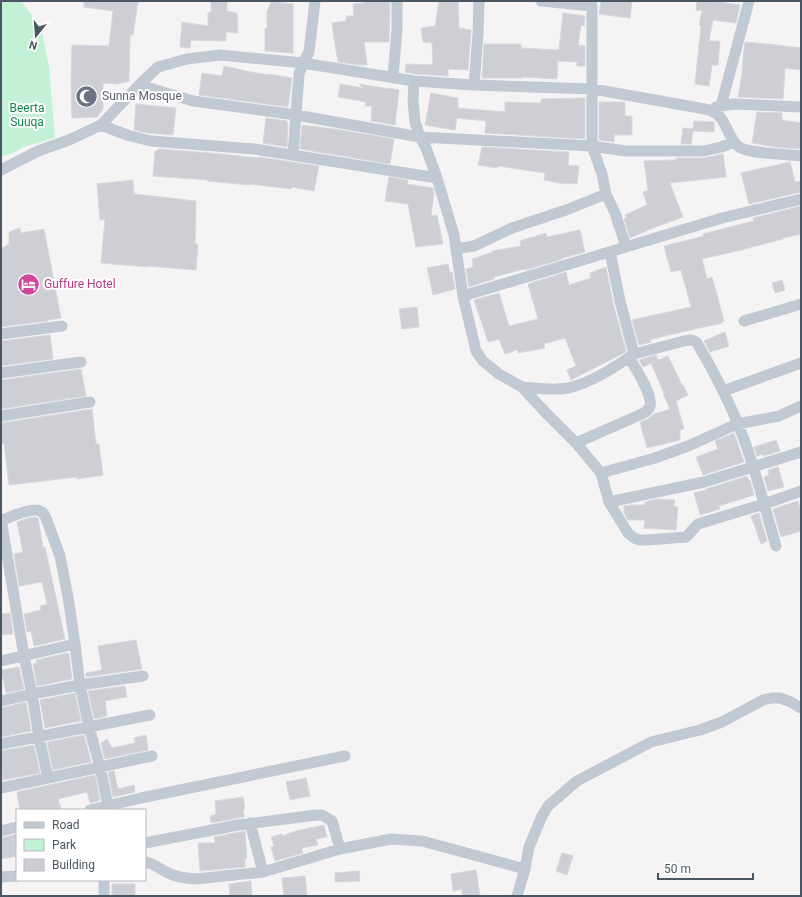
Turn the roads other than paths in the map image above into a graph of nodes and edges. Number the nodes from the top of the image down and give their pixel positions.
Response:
1 (315, 1) edge
2 (397, 1) edge
3 (479, 1) edge
4 (541, 1) edge
5 (749, 1) edge
6 (591, 3) edge
7 (302, 63) junction
8 (393, 78) junction
9 (414, 81) junction
10 (139, 85) junction
11 (474, 85) junction
12 (592, 89) junction
13 (721, 106) junction
14 (801, 107) edge
15 (705, 109) junction
16 (296, 115) junction
17 (101, 125) junction
18 (420, 137) junction
19 (734, 142) junction
20 (592, 146) junction
21 (293, 155) junction
22 (801, 156) edge
23 (1, 170) edge
24 (437, 178) junction
25 (606, 194) junction
26 (801, 199) edge
27 (626, 247) junction
28 (456, 249) junction
29 (610, 252) junction
30 (463, 296) junction
31 (801, 304) edge
32 (744, 321) dead end
33 (62, 326) dead end
34 (1, 334) edge
35 (632, 356) junction
36 (81, 362) dead end
37 (801, 363) edge
38 (1, 373) edge
39 (522, 387) junction
40 (723, 391) junction
41 (90, 402) dead end
42 (801, 406) edge
43 (1, 416) edge
44 (737, 424) junction
45 (576, 444) junction
46 (801, 453) edge
47 (753, 467) junction
48 (601, 473) junction
49 (801, 491) edge
50 (609, 502) junction
51 (764, 504) junction
52 (1, 520) edge
53 (776, 546) dead end
54 (75, 644) junction
55 (24, 656) junction
56 (1, 661) edge
57 (143, 676) dead end
58 (80, 685) junction
59 (32, 694) junction
60 (1, 701) edge
61 (801, 708) edge
62 (150, 715) dead end
63 (89, 727) junction
64 (39, 737) junction
65 (1, 744) edge
66 (152, 756) dead end
67 (345, 756) dead end
68 (100, 767) junction
69 (48, 778) junction
70 (1, 788) edge
71 (109, 808) edge
72 (250, 824) junction
73 (16, 827) edge
74 (1, 831) edge
75 (146, 843) edge
76 (340, 848) junction
77 (146, 862) edge
78 (525, 869) junction
79 (263, 872) junction
80 (16, 876) edge
81 (1, 877) edge
82 (104, 881) edge
83 (104, 896) edge
84 (516, 896) edge

1 - 7 street
2 - 8 street
3 - 11 street
4 - 6 street
5 - 13 street
6 - 12 street
7 - 8 street
7 - 10 street
7 - 16 street
8 - 9 street
9 - 11 street
9 - 18 street
10 - 16 street
10 - 17 street
11 - 12 street
12 - 15 street
12 - 20 street
13 - 14 street
13 - 15 street
15 - 19 street
16 - 18 street
16 - 21 street
17 - 21 street
17 - 23 street
18 - 20 street
18 - 24 street
19 - 20 street
19 - 22 street
20 - 25 street
21 - 24 street
24 - 28 street
25 - 27 street
25 - 28 street
26 - 27 street
27 - 29 street
28 - 30 street
29 - 30 street
29 - 35 street
30 - 39 street
31 - 32 street
33 - 34 street
35 - 39 street
35 - 40 street
35 - 45 street
36 - 38 street
37 - 40 street
39 - 45 street
40 - 44 street
41 - 43 street
42 - 44 street
44 - 47 street
44 - 48 street
45 - 48 street
46 - 47 street
47 - 50 street
47 - 51 street
48 - 50 street
49 - 51 street
50 - 51 street
51 - 53 street
52 - 54 street
52 - 55 street
54 - 55 street
54 - 58 street
55 - 56 street
55 - 59 street
57 - 58 street
58 - 59 street
58 - 63 street
59 - 60 street
59 - 64 street
61 - 78 street
62 - 63 street
63 - 64 street
63 - 68 street
64 - 65 street
64 - 69 street
66 - 68 street
67 - 71 street
68 - 69 street
68 - 71 street
69 - 70 street
72 - 75 street
72 - 76 street
72 - 79 street
73 - 74 street
76 - 78 street
76 - 79 street
77 - 79 street
78 - 84 street
80 - 81 street
82 - 83 street

